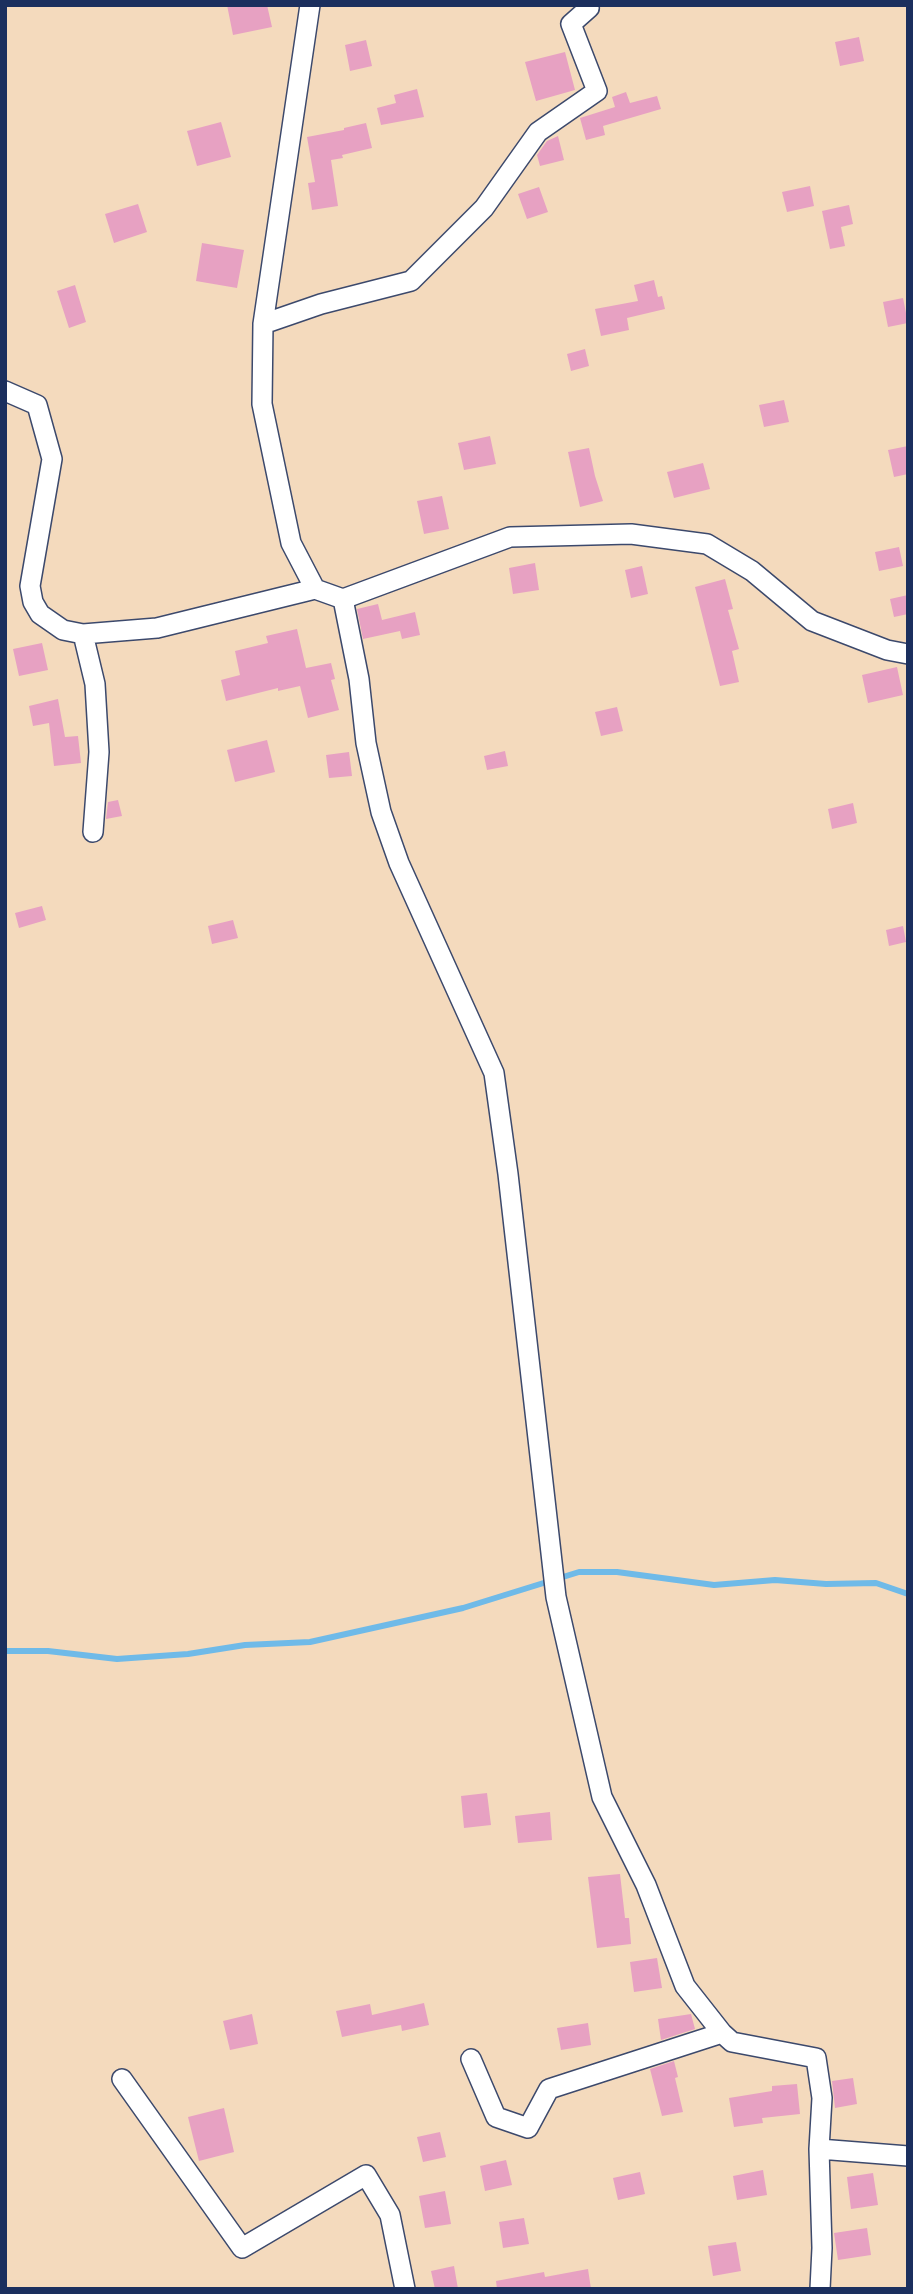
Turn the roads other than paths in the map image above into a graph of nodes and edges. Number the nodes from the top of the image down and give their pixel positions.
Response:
1 (310, 5) edge
2 (589, 5) edge
3 (263, 324) junction
4 (5, 391) edge
5 (315, 589) junction
6 (343, 600) junction
7 (83, 634) junction
8 (908, 654) edge
9 (93, 832) dead end
10 (722, 2034) junction
11 (471, 2059) dead end
12 (122, 2079) dead end
13 (819, 2149) junction
14 (908, 2156) edge
15 (405, 2289) edge
16 (820, 2289) edge

1 - 3 street
2 - 3 street
3 - 5 street
4 - 7 street
5 - 6 street
5 - 7 street
6 - 8 street
6 - 10 street
7 - 9 street
10 - 11 street
10 - 13 street
12 - 15 street
13 - 14 street
13 - 16 street

